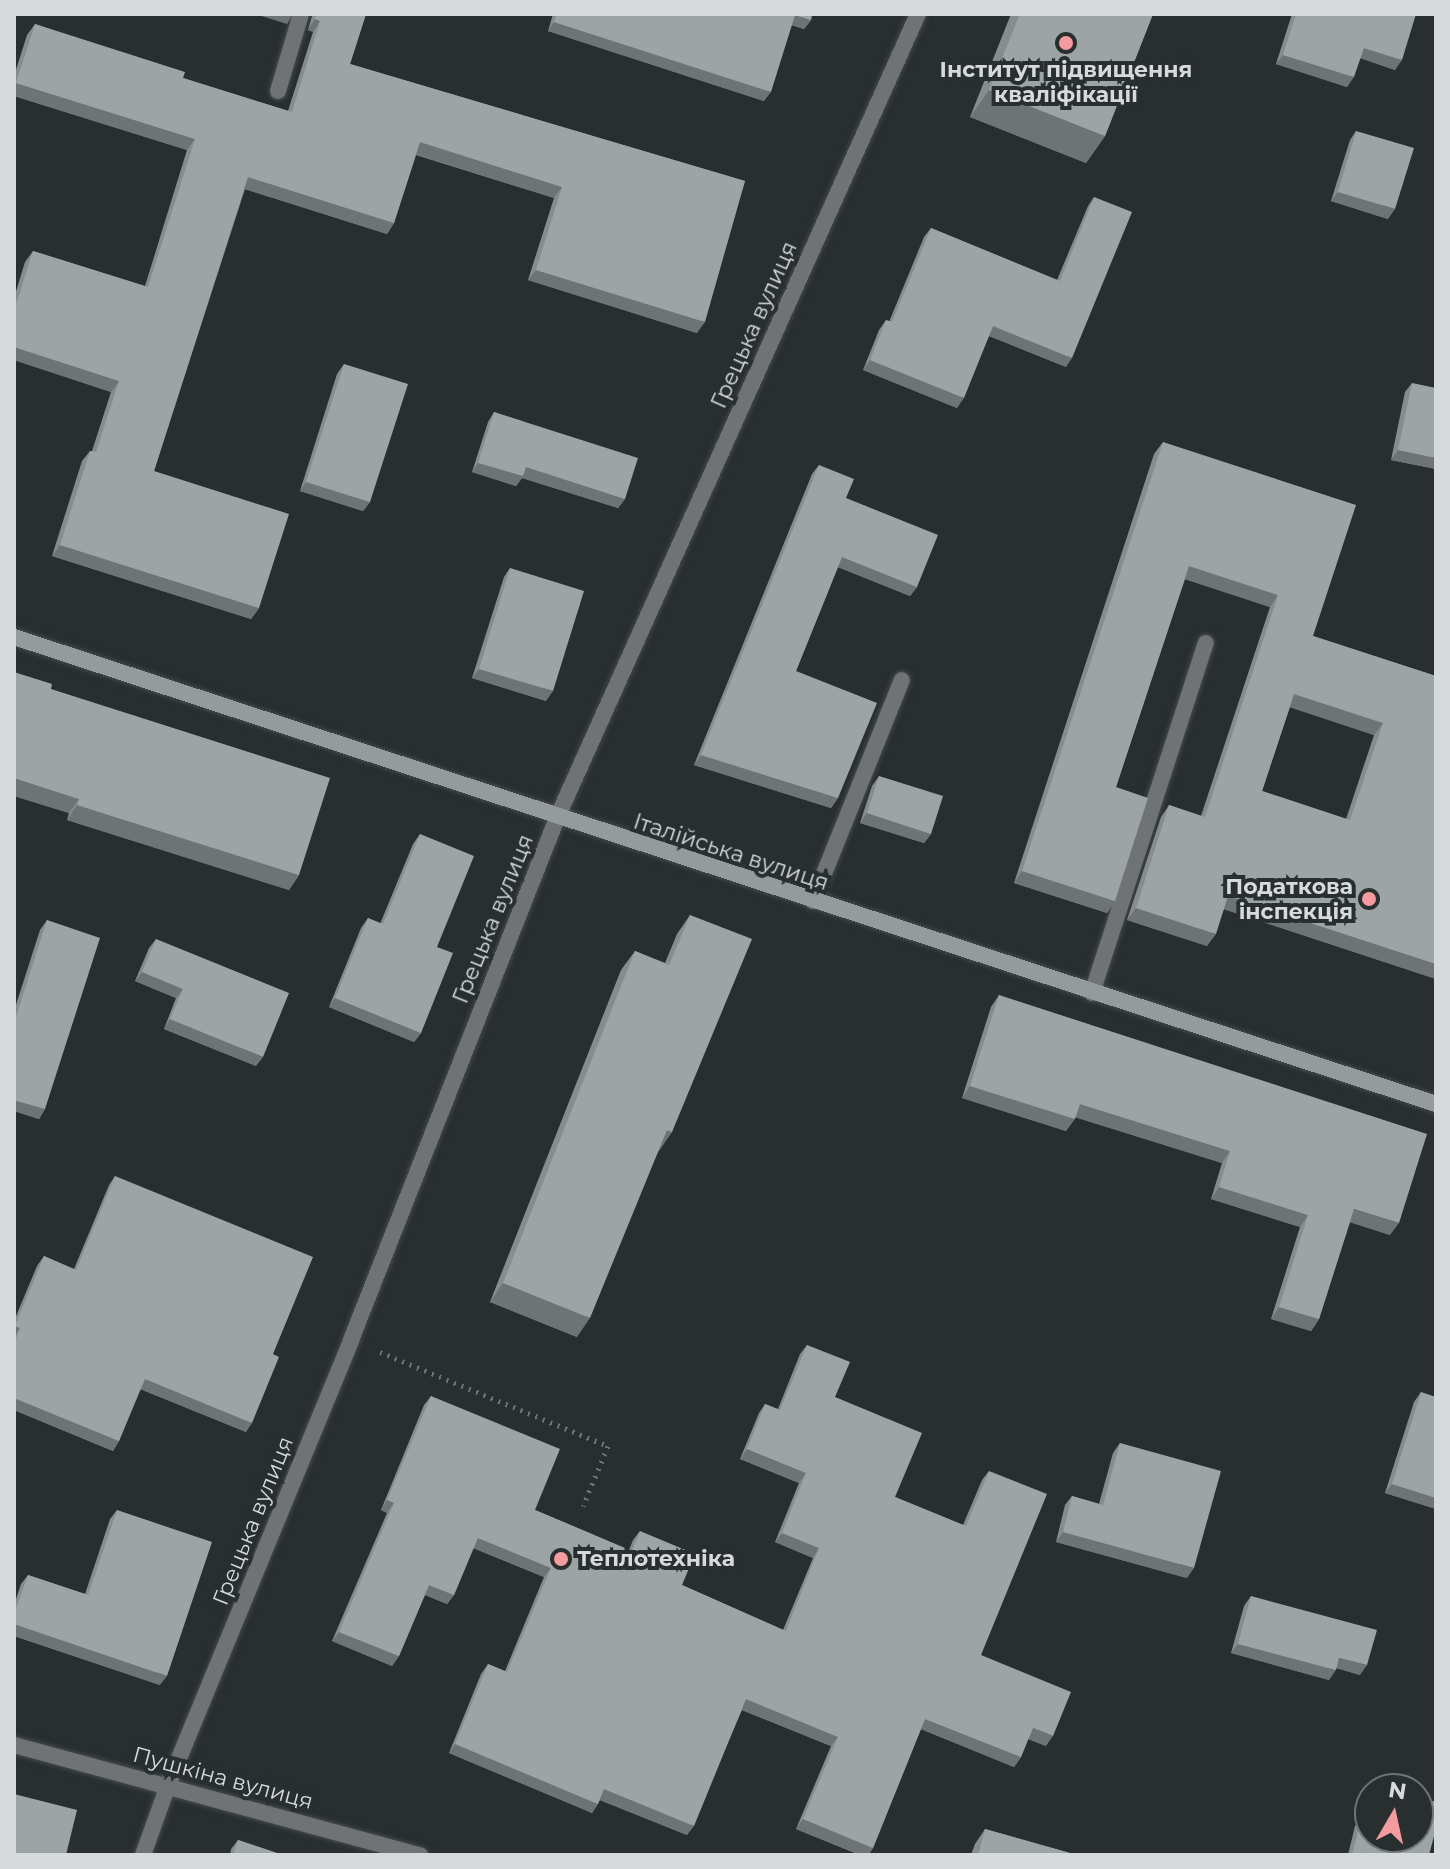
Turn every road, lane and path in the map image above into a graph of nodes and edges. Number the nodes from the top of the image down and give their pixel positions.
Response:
1 (301, 14) edge
2 (918, 14) edge
3 (278, 91) dead end
4 (14, 637) edge
5 (1206, 643) dead end
6 (902, 680) dead end
7 (557, 818) junction
8 (813, 901) junction
9 (1092, 993) junction
10 (1436, 1104) edge
11 (351, 1340) junction
12 (583, 1506) dead end
13 (14, 1745) edge
14 (168, 1785) junction
15 (143, 1855) edge
16 (420, 1855) edge

1 - 3 street
2 - 7 street, Грецька вулиця
4 - 7 street, Італійська вулиця
5 - 9 street
6 - 8 street
7 - 8 street, Італійська вулиця
7 - 11 street, Грецька вулиця
8 - 9 street, Італійська вулиця
9 - 10 street, Італійська вулиця
11 - 12 path
11 - 14 street, Грецька вулиця
13 - 14 street, Пушкіна вулиця
14 - 15 street, Грецька вулиця
14 - 16 street, Пушкіна вулиця

